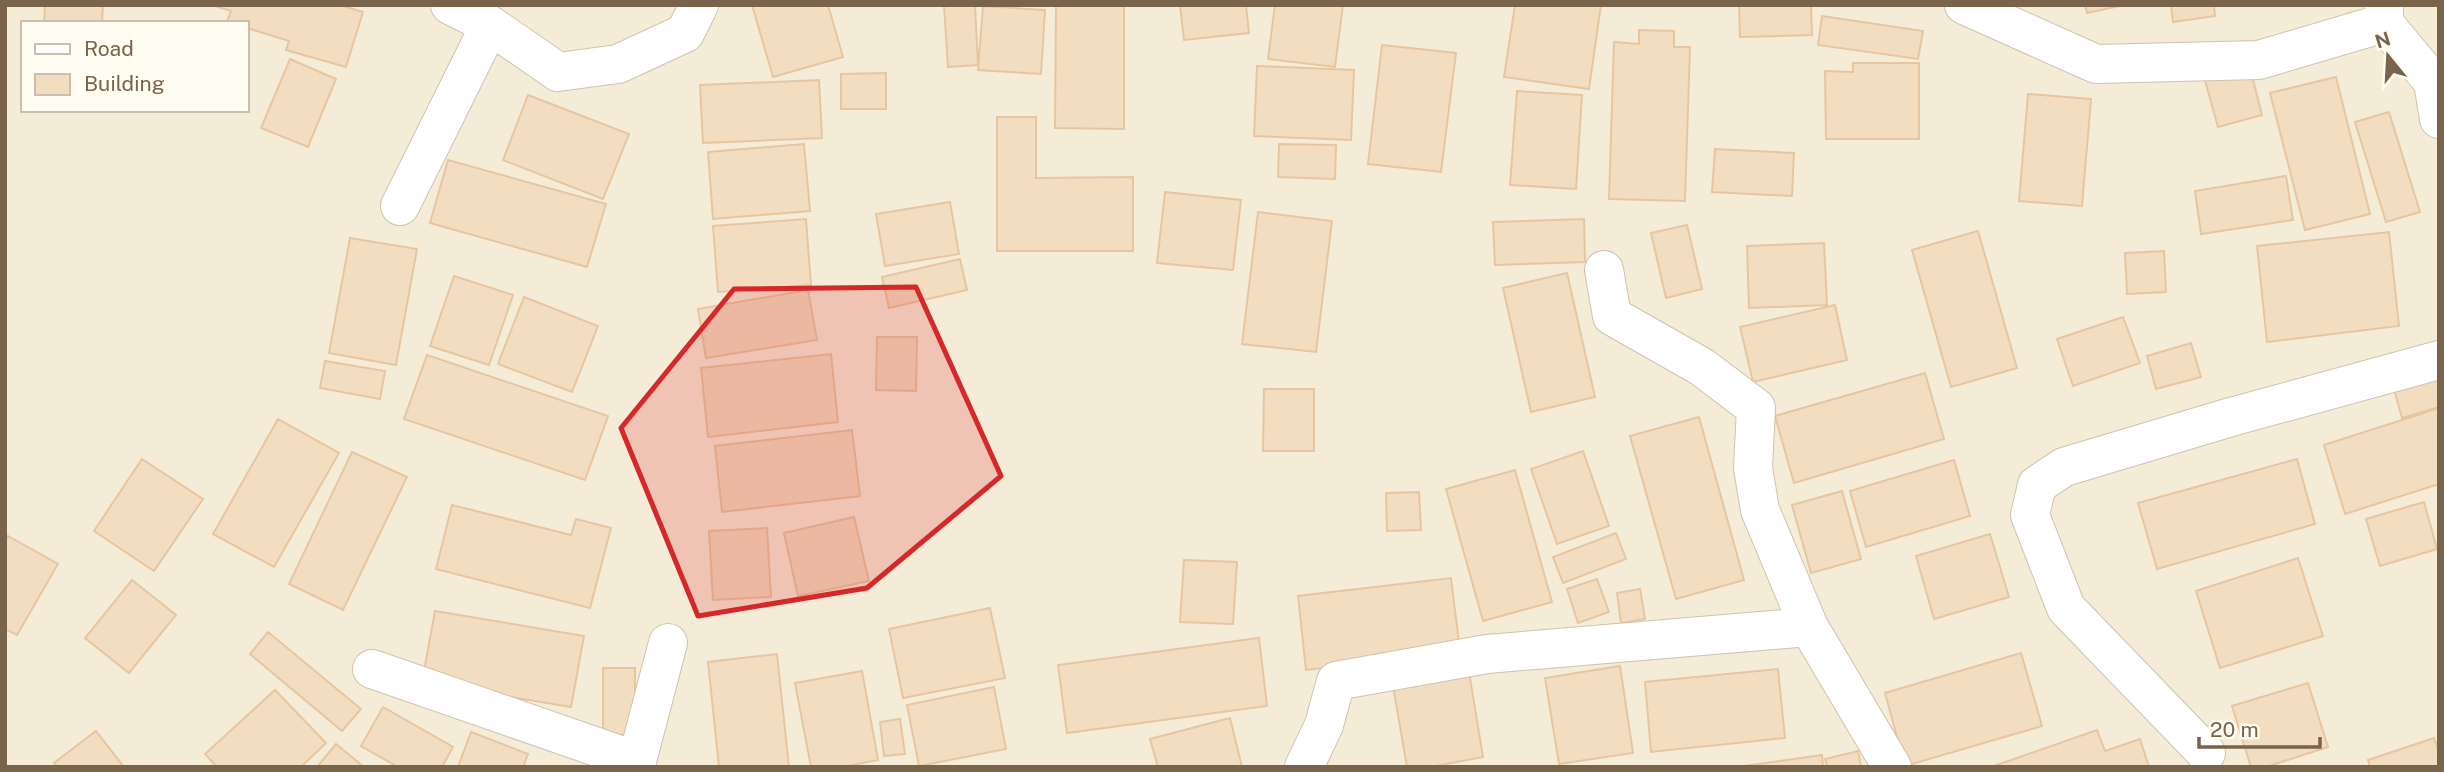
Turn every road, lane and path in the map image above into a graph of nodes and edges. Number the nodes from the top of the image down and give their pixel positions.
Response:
1 (450, 5) edge
2 (699, 5) edge
3 (1964, 5) edge
4 (2384, 14) edge
5 (490, 25) junction
6 (2439, 119) edge
7 (400, 206) dead end
8 (1604, 270) dead end
9 (2439, 359) edge
10 (1809, 627) junction
11 (668, 643) dead end
12 (372, 668) dead end
13 (2206, 753) dead end
14 (637, 764) edge
15 (1304, 767) edge
16 (1892, 767) edge

1 - 5 street
2 - 5 street
3 - 4 street
4 - 6 street
5 - 7 street
8 - 10 street
9 - 13 street
10 - 15 street
10 - 16 street
11 - 14 street
12 - 14 street

